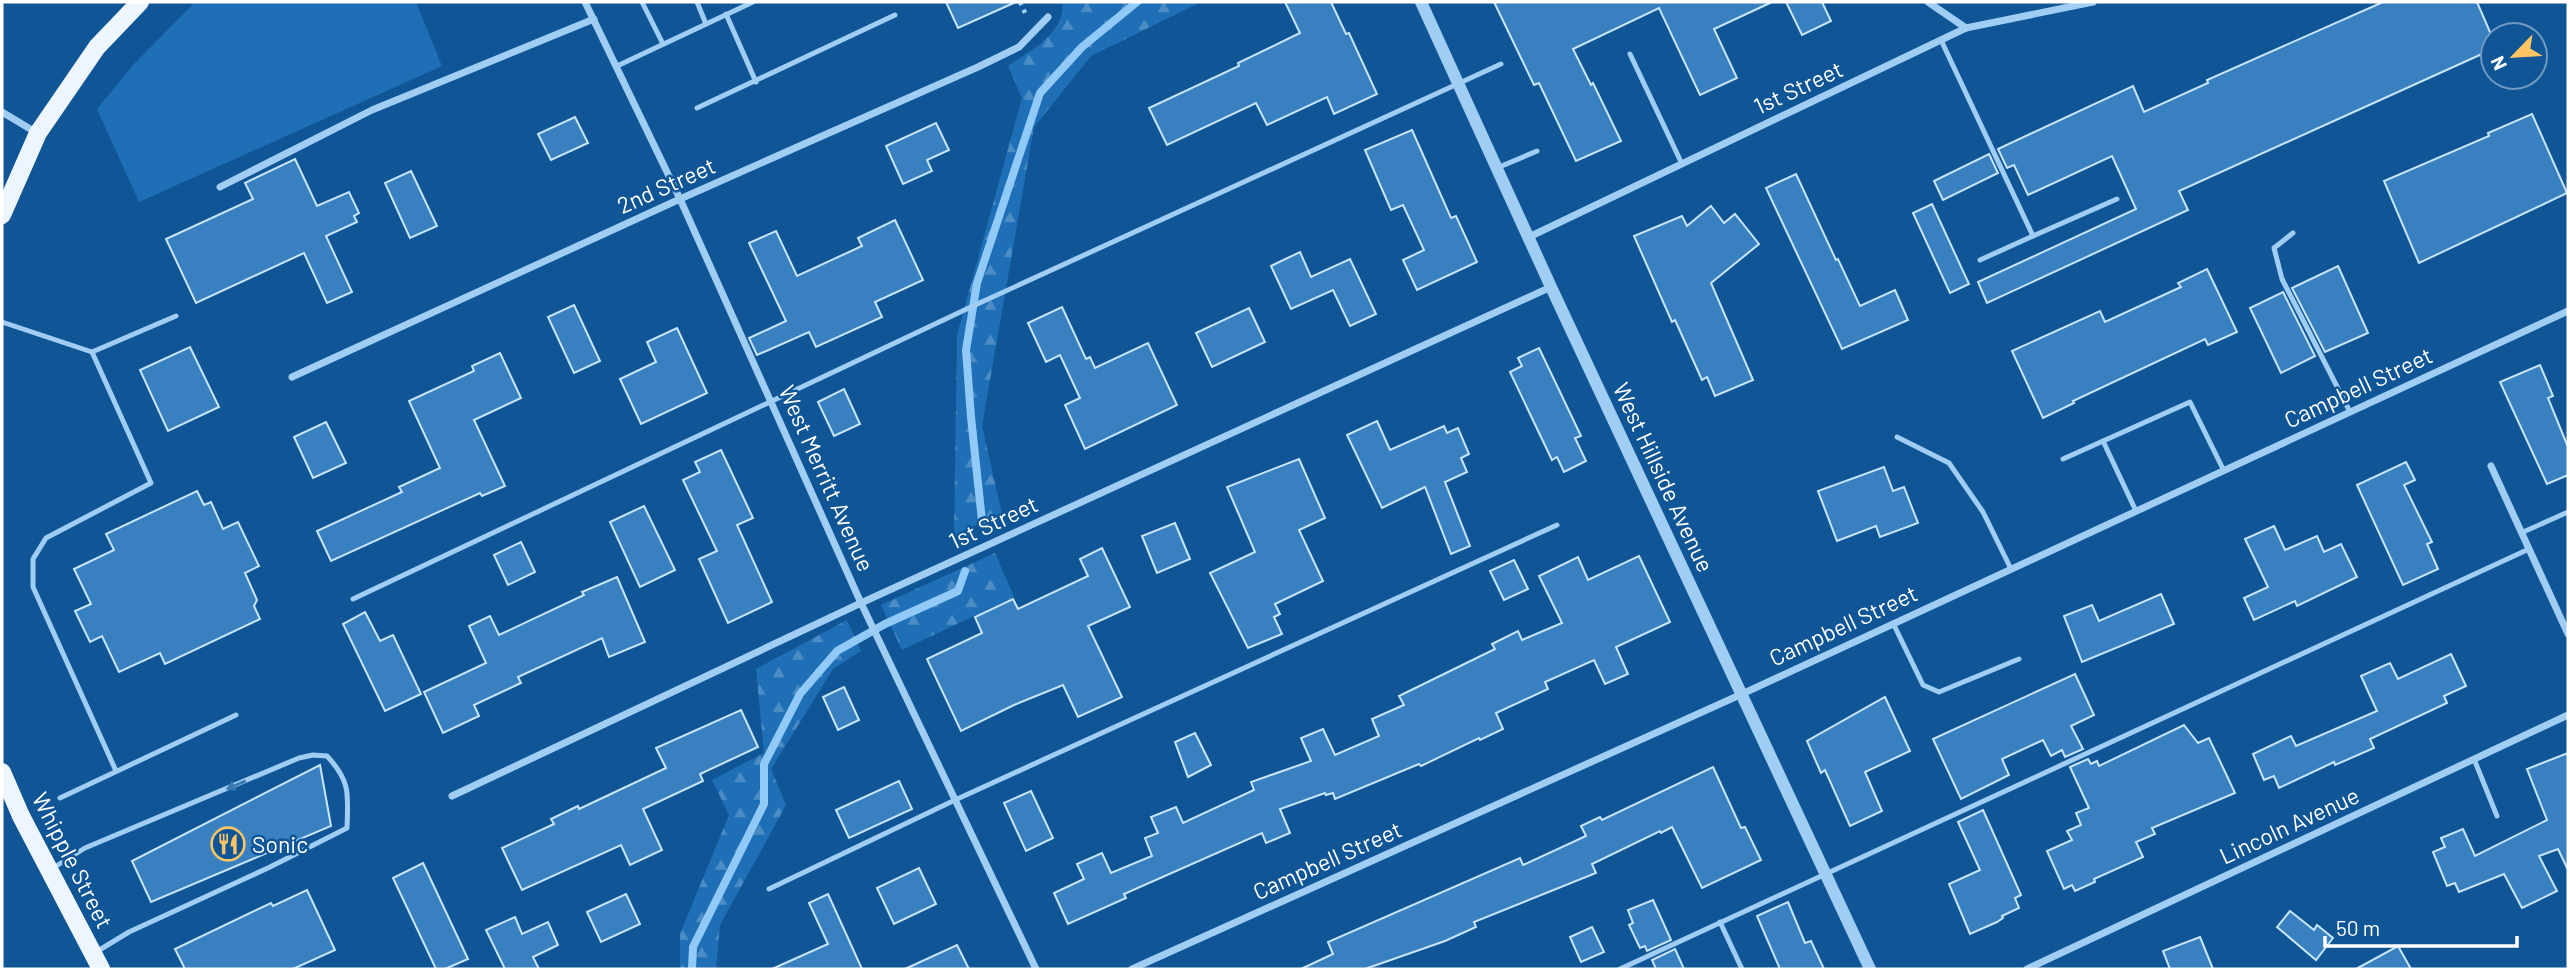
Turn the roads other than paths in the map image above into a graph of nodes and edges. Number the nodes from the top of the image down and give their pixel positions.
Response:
1 (585, 2) edge
2 (642, 2) edge
3 (697, 2) edge
4 (753, 2) edge
5 (1421, 2) edge
6 (1928, 2) edge
7 (2093, 2) edge
8 (132, 7) edge
9 (726, 14) junction
10 (895, 15) dead end
11 (1048, 17) dead end
12 (594, 19) junction
13 (706, 24) junction
14 (1966, 28) junction
15 (1941, 40) junction
16 (663, 44) junction
17 (1630, 54) dead end
18 (1501, 64) dead end
19 (617, 66) junction
20 (756, 82) junction
21 (1458, 83) junction
22 (697, 108) dead end
23 (2, 112) edge
24 (38, 133) junction
25 (1537, 151) dead end
26 (1682, 164) junction
27 (1497, 168) junction
28 (220, 187) dead end
29 (680, 199) junction
30 (2117, 200) dead end
31 (2, 215) edge
32 (2293, 233) dead end
33 (2033, 236) junction
34 (1529, 237) junction
35 (1980, 260) dead end
36 (1552, 288) junction
37 (2568, 312) edge
38 (176, 316) dead end
39 (2, 322) edge
40 (92, 352) junction
41 (292, 377) dead end
42 (771, 401) junction
43 (2350, 412) junction
44 (1897, 437) dead end
45 (2103, 441) junction
46 (2063, 459) dead end
47 (2491, 466) dead end
48 (2224, 471) junction
49 (2136, 511) junction
50 (2568, 512) edge
51 (1557, 525) dead end
52 (2522, 533) junction
53 (2529, 549) junction
54 (2011, 569) junction
55 (353, 599) dead end
56 (861, 603) junction
57 (1893, 623) junction
58 (2568, 634) edge
59 (2019, 659) dead end
60 (1742, 694) junction
61 (236, 715) dead end
62 (2568, 715) edge
63 (2474, 759) junction
64 (116, 771) junction
65 (2, 772) edge
66 (452, 796) dead end
67 (60, 797) dead end
68 (955, 800) junction
69 (2497, 816) dead end
70 (49, 870) junction
71 (1825, 873) junction
72 (769, 889) dead end
73 (1720, 922) junction
74 (97, 961) edge
75 (1036, 969) edge
76 (1132, 969) edge
77 (1620, 969) edge
78 (1742, 969) edge
79 (1870, 969) edge
80 (2027, 969) edge

1 - 12 street, West Merritt Avenue
2 - 16 lane
3 - 13 lane
4 - 9 lane
5 - 21 street, West Hillside Avenue
6 - 14 street
7 - 14 street, 1st Street
8 - 24 main road
9 - 13 lane
9 - 20 lane
10 - 20 lane
11 - 29 street, 2nd Street
12 - 19 street, West Merritt Avenue
12 - 28 street
13 - 16 lane
14 - 15 street, 1st Street
15 - 26 street, 1st Street
15 - 33 lane
16 - 19 lane
17 - 26 lane
18 - 21 lane
19 - 29 street, West Merritt Avenue
20 - 22 lane
21 - 27 street, West Hillside Avenue
21 - 42 lane
23 - 24 street
24 - 31 main road
25 - 27 lane
26 - 34 street, 1st Street
27 - 34 street, West Hillside Avenue
29 - 41 street, 2nd Street
29 - 42 street, West Merritt Avenue
30 - 33 lane
32 - 43 lane
33 - 35 lane
34 - 36 street, West Hillside Avenue
36 - 56 street, 1st Street
36 - 60 street, West Hillside Avenue
37 - 43 street, Campbell Street
38 - 40 lane
39 - 40 lane
40 - 64 lane
42 - 55 lane
42 - 56 street, West Merritt Avenue
43 - 48 street, Campbell Street
44 - 54 lane
45 - 46 lane
45 - 48 lane
45 - 49 lane
47 - 52 street
48 - 49 street, Campbell Street
49 - 54 street, Campbell Street
50 - 52 lane
51 - 68 lane
52 - 53 street
53 - 58 street
53 - 71 lane
54 - 57 street, Campbell Street
56 - 66 street, 1st Street
56 - 68 street, West Merritt Avenue
57 - 59 lane
57 - 60 street, Campbell Street
60 - 71 street, West Hillside Avenue
60 - 76 street, Campbell Street
61 - 64 lane
62 - 63 street, Lincoln Avenue
63 - 69 lane
63 - 80 street, Lincoln Avenue
64 - 67 lane
65 - 70 main road, Whipple Street
68 - 72 lane
68 - 75 street, West Merritt Avenue
70 - 74 main road, Whipple Street
74 -> 70 lane
71 - 73 lane
71 - 79 street, West Hillside Avenue
73 - 77 lane
73 - 78 lane

